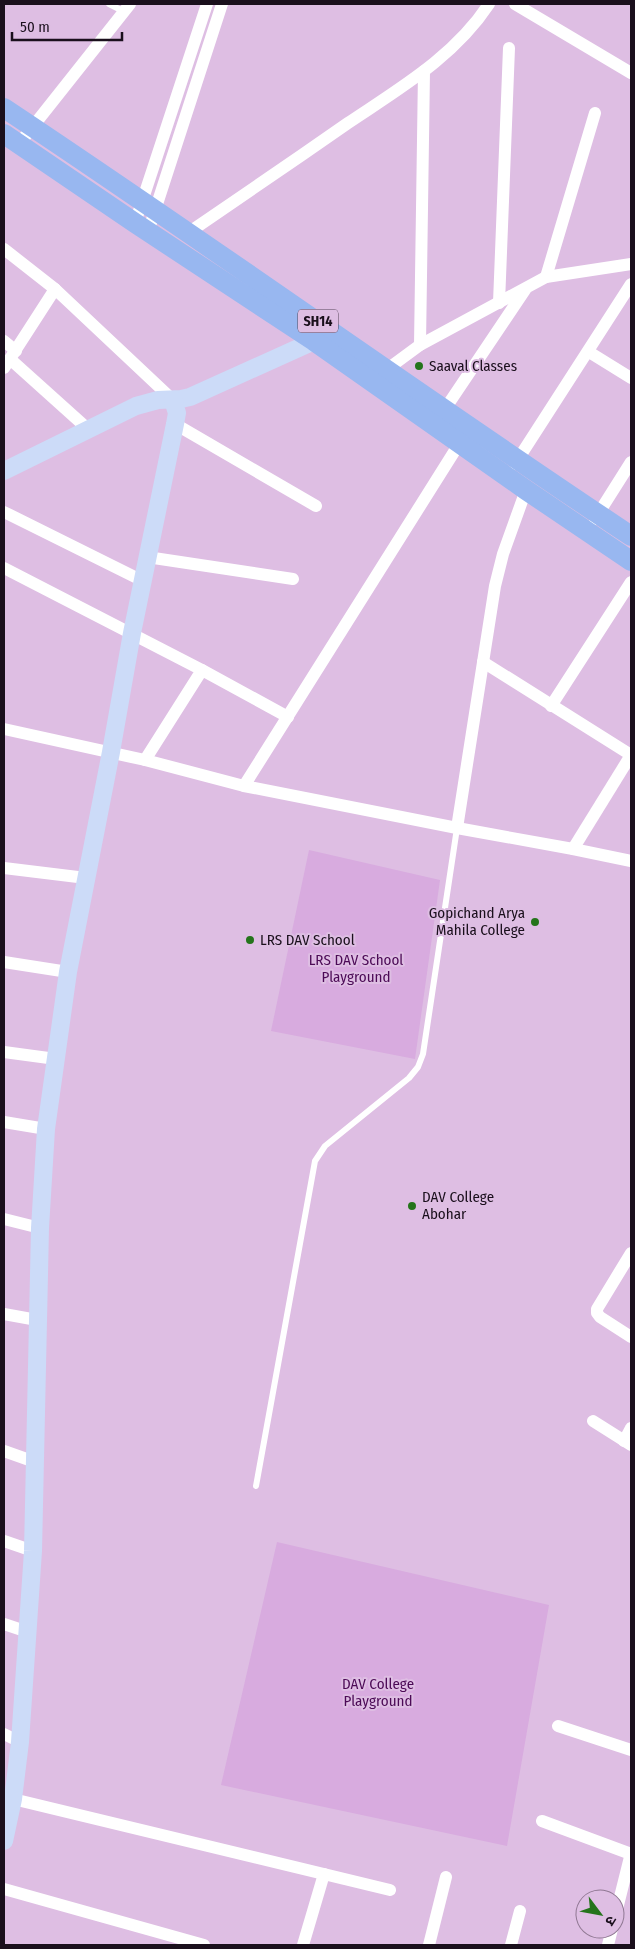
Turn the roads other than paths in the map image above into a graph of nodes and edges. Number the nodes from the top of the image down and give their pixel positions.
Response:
1 (109, 4) edge
2 (206, 4) edge
3 (489, 4) edge
4 (515, 4) edge
5 (127, 8) edge
6 (221, 8) edge
7 (509, 48) dead end
8 (424, 71) junction
9 (631, 73) edge
10 (4, 108) edge
11 (595, 113) dead end
12 (32, 127) junction
13 (11, 139) edge
14 (149, 205) junction
15 (141, 227) junction
16 (188, 233) junction
17 (4, 249) edge
18 (631, 264) edge
19 (546, 277) junction
20 (631, 284) edge
21 (526, 288) junction
22 (55, 289) junction
23 (499, 303) junction
24 (4, 341) edge
25 (314, 341) junction
26 (420, 345) junction
27 (589, 352) junction
28 (10, 359) edge
29 (379, 375) junction
30 (631, 378) edge
31 (173, 400) junction
32 (445, 409) junction
33 (175, 424) junction
34 (89, 430) junction
35 (459, 444) junction
36 (519, 459) junction
37 (631, 462) edge
38 (4, 471) edge
39 (507, 477) junction
40 (526, 490) junction
41 (316, 506) dead end
42 (4, 512) edge
43 (598, 514) junction
44 (587, 531) junction
45 (631, 536) edge
46 (147, 557) junction
47 (631, 561) edge
48 (4, 568) edge
49 (293, 579) dead end
50 (142, 581) junction
51 (631, 582) edge
52 (132, 633) junction
53 (483, 662) junction
54 (202, 670) junction
55 (551, 706) junction
56 (288, 717) junction
57 (4, 729) edge
58 (111, 752) junction
59 (631, 755) edge
60 (145, 760) junction
61 (244, 786) junction
62 (457, 828) junction
63 (573, 849) junction
64 (631, 862) edge
65 (4, 868) edge
66 (86, 878) junction
67 (4, 962) edge
68 (68, 972) junction
69 (4, 1052) edge
70 (56, 1059) junction
71 (4, 1122) edge
72 (46, 1129) junction
73 (4, 1219) edge
74 (40, 1228) junction
75 (631, 1253) edge
76 (4, 1314) edge
77 (37, 1320) junction
78 (631, 1337) edge
79 (593, 1421) dead end
80 (631, 1428) edge
81 (628, 1443) edge
82 (4, 1451) edge
83 (35, 1462) junction
84 (256, 1486) dead end
85 (4, 1541) edge
86 (33, 1551) junction
87 (4, 1624) edge
88 (28, 1632) junction
89 (558, 1726) dead end
90 (4, 1734) edge
91 (20, 1742) junction
92 (631, 1750) edge
93 (13, 1799) junction
94 (6, 1819) edge
95 (542, 1821) dead end
96 (4, 1841) edge
97 (630, 1858) edge
98 (324, 1874) junction
99 (446, 1877) dead end
100 (4, 1889) edge
101 (622, 1889) edge
102 (390, 1890) dead end
103 (520, 1911) dead end
104 (204, 1945) edge
105 (303, 1945) edge
106 (429, 1945) edge
107 (511, 1945) edge

1 - 5 lane
2 - 6 street
2 - 14 street
3 - 8 street
4 - 9 street
5 - 12 street
6 - 14 street
7 - 23 street
8 - 16 street
8 - 26 street
10 - 12 main road, SH14
11 - 19 street
12 - 13 street
12 - 14 main road, SH14
13 - 15 main road, SH14
14 - 15 street
14 - 16 main road, SH14
15 - 25 main road, SH14
16 - 29 main road, SH14
17 - 22 street
18 - 19 street
19 - 21 street
20 - 27 street
21 - 23 street
21 - 32 street
22 - 28 street
22 - 31 street
23 - 26 street
24 - 28 street
25 - 29 main road, SH14
25 - 31 street
26 - 29 street
27 - 30 street
27 - 36 street
28 - 34 street
29 - 32 main road, SH14
29 - 35 main road, SH14
31 - 33 street
31 - 34 street
32 - 36 main road, SH14
33 - 41 street
33 - 46 street
34 - 38 street
35 - 39 main road, SH14
35 - 56 street
36 - 39 street
36 - 43 main road, SH14
37 - 43 street
39 - 40 main road, SH14
40 - 44 main road, SH14
40 - 53 street
42 - 50 street
43 - 44 street
43 - 45 main road, SH14
44 - 47 main road, SH14
46 - 49 street
46 - 50 street
48 - 52 street
50 - 52 street
51 - 55 street
52 - 54 street
52 - 58 street
53 - 55 street
53 - 62 street
54 - 56 street
54 - 60 street
55 - 59 street
56 - 61 street
57 - 58 street
58 - 60 street
58 - 66 street
59 - 63 street
60 - 61 street
61 - 62 street
62 - 63 street
62 - 84 lane
63 - 64 street
65 - 66 street
66 - 68 street
67 - 68 street
68 - 70 street
69 - 70 street
70 - 72 street
71 - 72 street
72 - 74 street
73 - 74 street
74 - 77 street
75 - 78 street
76 - 77 street
77 - 83 street
79 - 81 street
80 - 81 street
82 - 83 street
83 - 86 street
85 - 86 street
86 - 88 street
87 - 88 street
88 - 91 street
89 - 92 street
90 - 91 street
91 - 93 street
93 - 94 street
93 - 98 street
94 - 96 street
95 - 97 street
97 - 101 street
98 - 102 street
98 - 105 street
99 - 106 street
100 - 104 street
103 - 107 street

